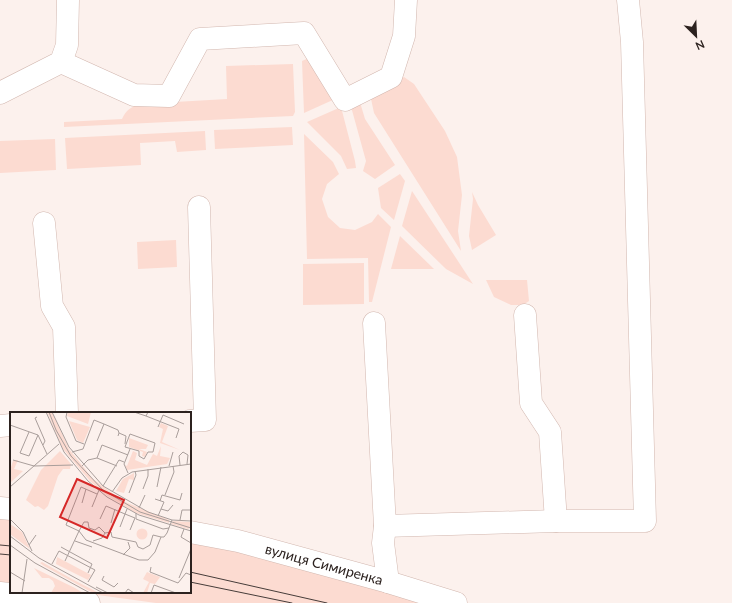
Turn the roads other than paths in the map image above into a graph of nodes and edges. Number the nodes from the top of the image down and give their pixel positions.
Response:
1 (68, 0) edge
2 (406, 0) edge
3 (628, 0) edge
4 (61, 62) junction
5 (0, 93) edge
6 (199, 207) dead end
7 (44, 222) dead end
8 (525, 315) dead end
9 (374, 323) dead end
10 (67, 412) edge
11 (191, 420) edge
12 (10, 425) edge
13 (0, 426) edge
14 (0, 508) edge
15 (10, 510) edge
16 (556, 521) junction
17 (385, 526) junction
18 (191, 532) edge
19 (388, 582) junction
20 (0, 593) edge
21 (89, 603) edge
22 (456, 603) edge

1 - 4 street
2 - 4 street
3 - 16 street
4 - 5 street
6 - 11 street
7 - 10 street
8 - 16 street
9 - 17 street
12 - 13 street
14 - 15 street
16 - 17 street
17 - 19 street
18 - 19 street, вулиця Симиренка
19 - 22 street, вулиця Симиренка
20 - 21 street

